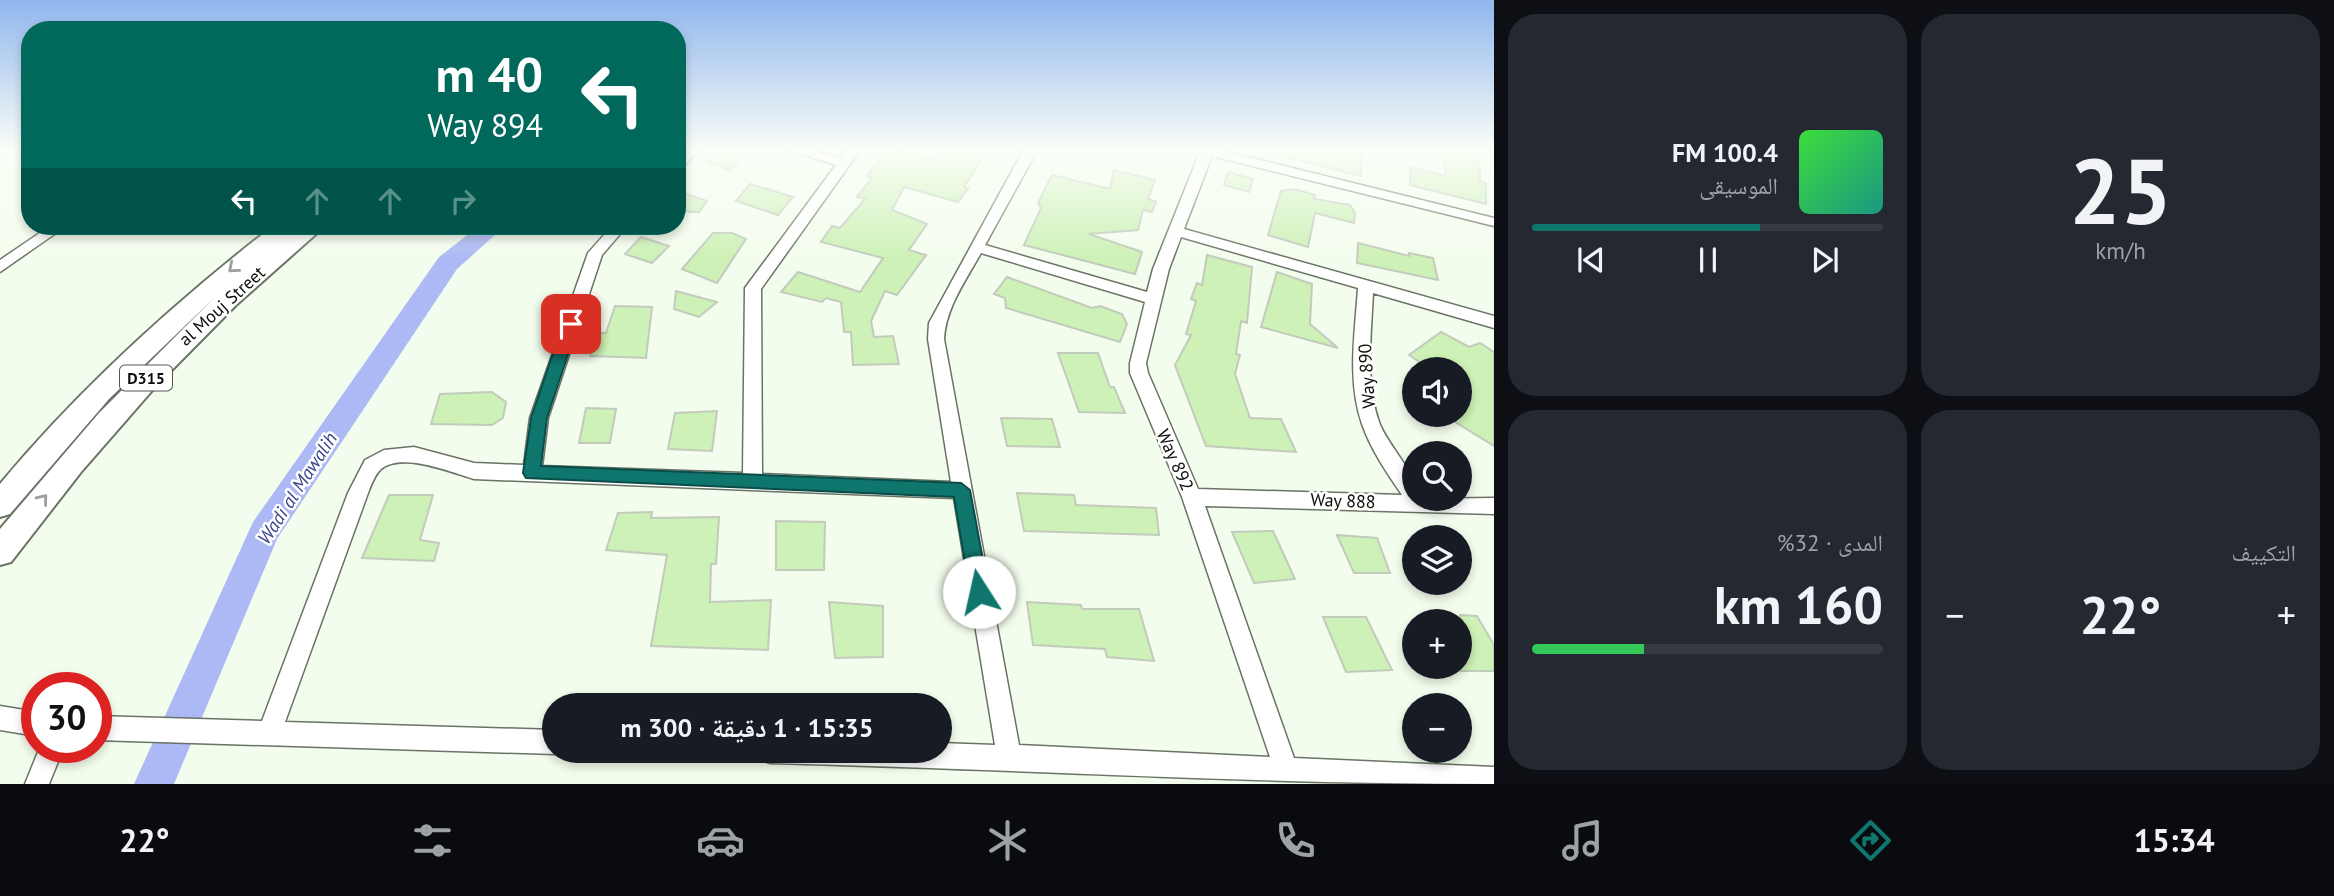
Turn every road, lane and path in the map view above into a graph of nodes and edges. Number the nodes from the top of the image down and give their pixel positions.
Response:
1 (827, 186) edge
2 (1011, 186) edge
3 (1194, 186) edge
4 (1349, 186) edge
5 (1494, 222) edge
6 (1175, 231) junction
7 (46, 235) edge
8 (276, 235) edge
9 (304, 235) edge
10 (612, 235) edge
11 (977, 247) junction
12 (0, 267) edge
13 (1366, 286) junction
14 (1152, 299) junction
15 (1494, 322) edge
16 (532, 473) junction
17 (1402, 479) edge
18 (752, 480) junction
19 (961, 490) junction
20 (1192, 497) junction
21 (1402, 500) edge
22 (1472, 504) edge
23 (0, 505) edge
24 (1494, 506) edge
25 (3, 549) edge
26 (112, 727) edge
27 (270, 731) junction
28 (542, 741) edge
29 (952, 756) edge
30 (1009, 757) junction
31 (46, 763) edge
32 (1287, 771) junction
33 (1494, 779) edge
34 (37, 784) edge

1 - 18 street
2 - 11 street
3 - 6 street, Way 892
4 - 5 street
6 - 13 street
6 - 14 street, Way 892
7 - 12 street
8 -> 23 main road, al Mouj Street / D315
25 -> 9 main road, al Mouj Street / D315
10 - 16 street
11 - 14 street
11 - 19 street
13 - 15 street
13 - 17 street, Way 890
14 - 20 street, Way 892
16 - 18 street
16 - 27 street
18 - 19 street
19 - 30 street
20 - 21 street, Way 888
20 - 32 street, Way 892
22 - 24 street, Way 888
26 - 27 street
27 - 28 street
29 - 30 street
30 - 32 street
31 - 34 street
32 - 33 street

